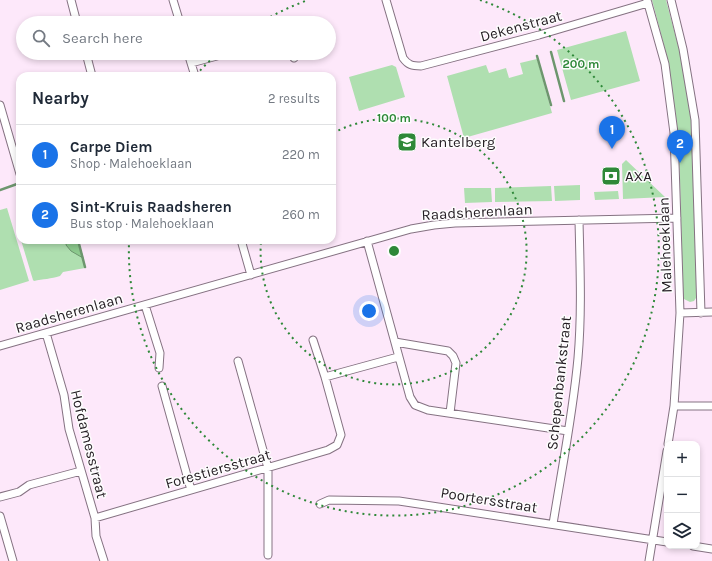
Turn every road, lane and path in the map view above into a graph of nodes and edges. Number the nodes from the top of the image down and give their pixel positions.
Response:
1 (71, 0) edge
2 (173, 0) edge
3 (386, 0) edge
4 (671, 0) edge
5 (648, 2) edge
6 (75, 16) edge
7 (178, 16) edge
8 (88, 60) edge
9 (190, 60) edge
10 (202, 60) edge
11 (191, 63) junction
12 (91, 72) edge
13 (194, 72) edge
14 (0, 105) edge
15 (3, 124) edge
16 (16, 162) edge
17 (677, 218) junction
18 (579, 220) junction
19 (367, 241) junction
20 (242, 244) edge
21 (251, 274) junction
22 (145, 305) junction
23 (712, 312) edge
24 (680, 313) junction
25 (701, 313) junction
26 (46, 333) junction
27 (313, 340) dead end
28 (395, 342) junction
29 (0, 346) edge
30 (398, 356) junction
31 (238, 361) dead end
32 (159, 368) dead end
33 (324, 377) junction
34 (162, 386) dead end
35 (674, 406) junction
36 (712, 406) edge
37 (450, 413) junction
38 (568, 431) junction
39 (668, 441) edge
40 (268, 468) junction
41 (664, 470) edge
42 (81, 471) junction
43 (191, 490) junction
44 (0, 497) edge
45 (320, 504) dead end
46 (0, 516) edge
47 (95, 518) junction
48 (553, 524) junction
49 (653, 540) junction
50 (664, 542) edge
51 (700, 547) edge
52 (712, 549) edge
53 (268, 555) dead end
54 (13, 561) edge
55 (104, 561) edge
56 (649, 561) edge

1 - 6 street
2 - 7 street
3 - 5 street, Dekenstraat
4 - 25 street
5 - 17 street, Malehoeklaan
8 - 12 street
9 - 11 street
10 - 11 street
11 - 13 street
14 - 15 street
15 - 16 street
17 - 18 street, Raadsherenlaan
17 - 24 street, Malehoeklaan
18 - 19 street, Raadsherenlaan
18 - 38 street, Schepenbankstraat
19 - 21 street, Raadsherenlaan
19 - 28 street
20 - 21 street
21 - 22 street, Raadsherenlaan
22 - 26 street, Raadsherenlaan
22 - 32 street, Raadsherenlaan
23 - 25 street
24 - 25 street
24 - 35 street, Malehoeklaan
26 - 29 street, Raadsherenlaan
26 - 42 street, Hofdamesstraat
27 - 33 street
28 - 30 street
28 - 37 street
30 - 33 street
30 - 37 street
31 - 40 street
33 - 40 street, Forestiersstraat
34 - 43 street
35 - 36 street
35 - 39 street, Malehoeklaan
37 - 38 street
38 - 48 street, Schepenbankstraat
40 - 43 street, Forestiersstraat
40 - 53 street
41 - 49 street
42 - 44 street
42 - 47 street, Hofdamesstraat
43 - 47 street, Forestiersstraat
45 - 48 street, Poortersstraat
46 - 54 street
47 - 55 street, Hofdamesstraat
48 - 49 street, Poortersstraat
49 - 50 street, Poortersstraat
49 - 56 street
51 - 52 street

